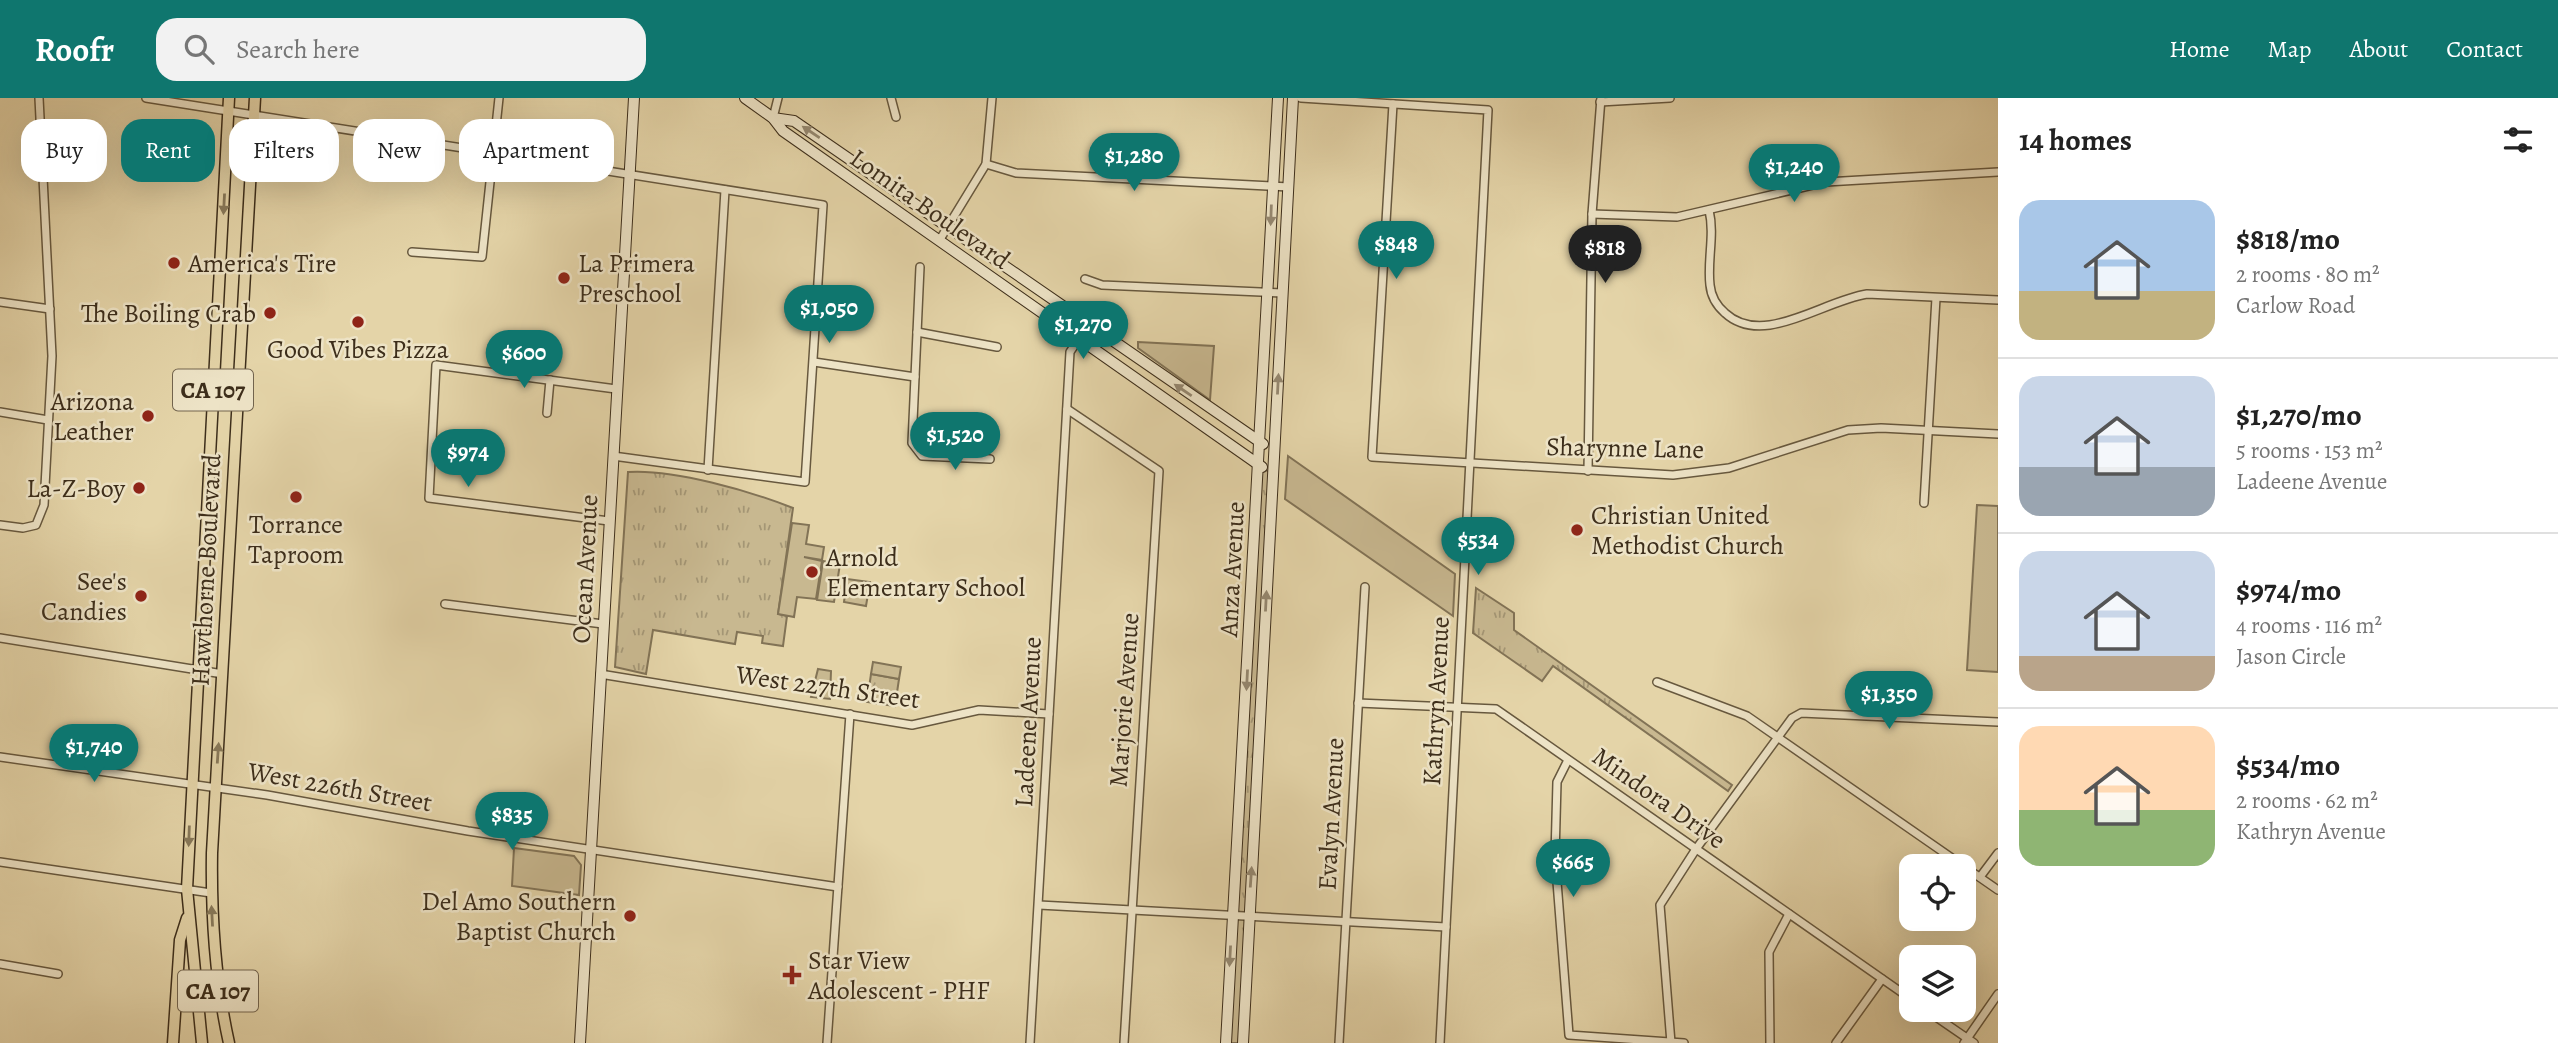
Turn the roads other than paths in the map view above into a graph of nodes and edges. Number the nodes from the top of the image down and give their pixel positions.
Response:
1 (39, 98) edge
2 (146, 98) edge
3 (229, 98) edge
4 (255, 98) edge
5 (499, 98) edge
6 (634, 98) edge
7 (745, 98) edge
8 (778, 98) edge
9 (891, 98) edge
10 (992, 98) edge
11 (1278, 98) edge
12 (1293, 98) edge
13 (1300, 98) edge
14 (1670, 98) edge
15 (1600, 100) edge
16 (1393, 104) junction
17 (228, 111) junction
18 (254, 115) junction
19 (896, 117) dead end
20 (774, 118) junction
21 (497, 119) edge
22 (459, 148) edge
23 (986, 164) junction
24 (1998, 172) edge
25 (614, 173) edge
26 (628, 175) junction
27 (490, 182) edge
28 (1273, 187) junction
29 (1289, 187) junction
30 (726, 190) junction
31 (1709, 210) junction
32 (1592, 214) junction
33 (949, 226) junction
34 (939, 241) junction
35 (412, 252) dead end
36 (920, 267) dead end
37 (1086, 279) dead end
38 (1268, 292) junction
39 (1283, 293) junction
40 (1936, 298) junction
41 (1998, 300) edge
42 (0, 302) edge
43 (50, 309) junction
44 (1088, 325) junction
45 (917, 332) junction
46 (1079, 339) junction
47 (997, 347) dead end
48 (814, 362) junction
49 (915, 377) junction
50 (551, 380) junction
51 (616, 389) junction
52 (1067, 409) junction
53 (0, 412) edge
54 (547, 413) dead end
55 (48, 420) junction
56 (1929, 430) junction
57 (1998, 434) edge
58 (1260, 442) junction
59 (1274, 453) junction
60 (613, 456) junction
61 (990, 459) dead end
62 (1470, 463) junction
63 (1259, 465) junction
64 (708, 470) junction
65 (1588, 471) junction
66 (1273, 475) junction
67 (1924, 503) dead end
68 (609, 521) junction
69 (0, 525) edge
70 (1365, 587) dead end
71 (445, 604) dead end
72 (603, 624) junction
73 (0, 638) edge
74 (198, 670) junction
75 (223, 674) junction
76 (600, 674) junction
77 (1657, 682) dead end
78 (1358, 703) junction
79 (1457, 709) junction
80 (849, 714) junction
81 (1049, 714) junction
82 (1998, 722) edge
83 (1778, 736) junction
84 (0, 757) edge
85 (1568, 760) junction
86 (191, 783) junction
87 (215, 787) junction
88 (1696, 849) junction
89 (593, 850) junction
90 (1998, 853) edge
91 (0, 862) edge
92 (1980, 877) junction
93 (838, 887) junction
94 (187, 889) junction
95 (1998, 890) edge
96 (211, 892) junction
97 (1039, 905) junction
98 (1132, 910) junction
99 (189, 912) junction
100 (1789, 914) junction
101 (1232, 916) junction
102 (1248, 916) junction
103 (1345, 922) junction
104 (1446, 927) junction
105 (0, 964) edge
106 (58, 974) dead end
107 (1882, 979) junction
108 (1899, 991) edge
109 (1998, 994) edge
110 (1942, 1022) edge
111 (1968, 1041) edge
112 (1671, 1042) edge
113 (173, 1043) edge
114 (202, 1043) edge
115 (229, 1043) edge
116 (580, 1043) edge
117 (827, 1043) edge
118 (1030, 1043) edge
119 (1124, 1043) edge
120 (1226, 1043) edge
121 (1243, 1043) edge
122 (1339, 1043) edge
123 (1440, 1043) edge
124 (1684, 1043) edge
125 (1770, 1043) edge
126 (1836, 1043) edge

1 - 43 street
2 - 17 street
3 - 17 main road, Hawthorne Boulevard / CA 107
4 - 18 main road, Hawthorne Boulevard / CA 107
5 - 21 street
6 - 26 main road, Ocean Avenue
7 - 20 main road, Lomita Boulevard
8 - 20 street
9 - 19 street
10 - 23 street
11 - 28 main road, Anza Avenue
12 - 29 main road, Anza Avenue
13 - 16 street
14 - 15 street
15 - 32 street
16 - 62 street, Kathryn Avenue
16 - 62 street, Sharynne Lane
17 - 18 street
17 -> 74 main road, Hawthorne Boulevard / CA 107
18 - 22 street
18 - 75 main road, Hawthorne Boulevard / CA 107
33 -> 20 main road, Lomita Boulevard
20 - 34 main road, Lomita Boulevard
23 - 28 street
23 - 33 street
24 - 31 street
25 - 26 street
26 - 30 street
26 - 51 main road, Ocean Avenue
27 - 35 street
28 - 29 street
28 -> 38 main road, Anza Avenue
29 - 39 main road, Anza Avenue
30 - 48 street
30 - 64 street
31 - 32 street
31 - 40 street
32 - 65 street
33 - 34 street
33 - 44 main road, Lomita Boulevard
34 - 46 main road, Lomita Boulevard
36 - 45 street
37 - 38 street
38 - 39 street
38 - 58 main road, Anza Avenue
59 -> 39 main road, Anza Avenue
40 - 41 street
40 - 56 street
42 - 43 street
43 - 55 street
44 - 46 street, Ladeene Avenue
58 -> 44 main road, Lomita Boulevard
45 - 47 street
45 - 49 street
46 - 52 street, Ladeene Avenue
46 - 63 main road, Lomita Boulevard
48 - 49 street
48 - 64 street
49 - 61 street
50 - 51 street
50 - 54 street
50 - 68 street
51 - 60 main road, Ocean Avenue
52 - 81 street, Ladeene Avenue
52 - 98 street, Marjorie Avenue
53 - 55 street
55 - 69 street
56 - 57 street, Sharynne Lane
56 - 65 street, Sharynne Lane
56 - 67 street
58 - 59 main road, Lomita Boulevard
58 - 63 main road, Anza Avenue
59 - 66 main road, Anza Avenue
60 - 64 street
60 - 68 main road, Ocean Avenue
62 - 65 street, Sharynne Lane
62 - 79 street, Kathryn Avenue
63 - 66 main road, Lomita Boulevard
63 -> 101 main road, Anza Avenue
102 -> 66 main road, Anza Avenue
68 - 72 main road, Ocean Avenue
70 - 78 street, Evalyn Avenue
71 - 72 street
72 - 76 main road, Ocean Avenue
73 - 74 street
74 - 75 street
74 - 86 main road, Hawthorne Boulevard / CA 107
87 -> 75 main road, Hawthorne Boulevard / CA 107
76 - 80 street, West 227th Street
76 - 89 main road, Ocean Avenue
77 - 83 street
78 - 79 street, Mindora Drive
78 - 103 street, Evalyn Avenue
79 - 85 street, Mindora Drive
79 - 104 street, Kathryn Avenue
80 - 81 street, West 227th Street
80 - 93 street
81 - 97 street, Ladeene Avenue
82 - 83 street
83 - 88 street
83 - 92 street
84 - 86 street, West 226th Street
85 - 88 street, Mindora Drive
85 - 112 street
86 - 87 street, West 226th Street
86 -> 94 main road, Hawthorne Boulevard / CA 107
87 - 89 street, West 226th Street
87 - 96 main road, Hawthorne Boulevard / CA 107
88 - 100 street, Mindora Drive
88 - 112 street
89 - 93 street, West 226th Street
89 - 116 main road, Ocean Avenue
90 - 92 street
91 - 94 street
92 - 95 street
93 - 117 street
94 - 96 street
94 - 99 main road, Hawthorne Boulevard / CA 107
115 -> 96 main road, Hawthorne Boulevard / CA 107
97 - 98 street
97 - 118 street, Ladeene Avenue
98 - 101 street
98 - 119 street, Marjorie Avenue
99 - 113 main road
99 - 114 main road, Hawthorne Boulevard / CA 107
100 - 107 street, Mindora Drive
100 - 125 street
101 - 102 street
101 -> 120 main road, Anza Avenue
102 - 103 street
102 - 121 main road, Anza Avenue
103 - 104 street
103 - 122 street, Evalyn Avenue
104 - 123 street, Kathryn Avenue
105 - 106 street
107 - 108 street, Mindora Drive
107 - 126 street
109 - 111 street
110 - 111 street
112 - 124 street

